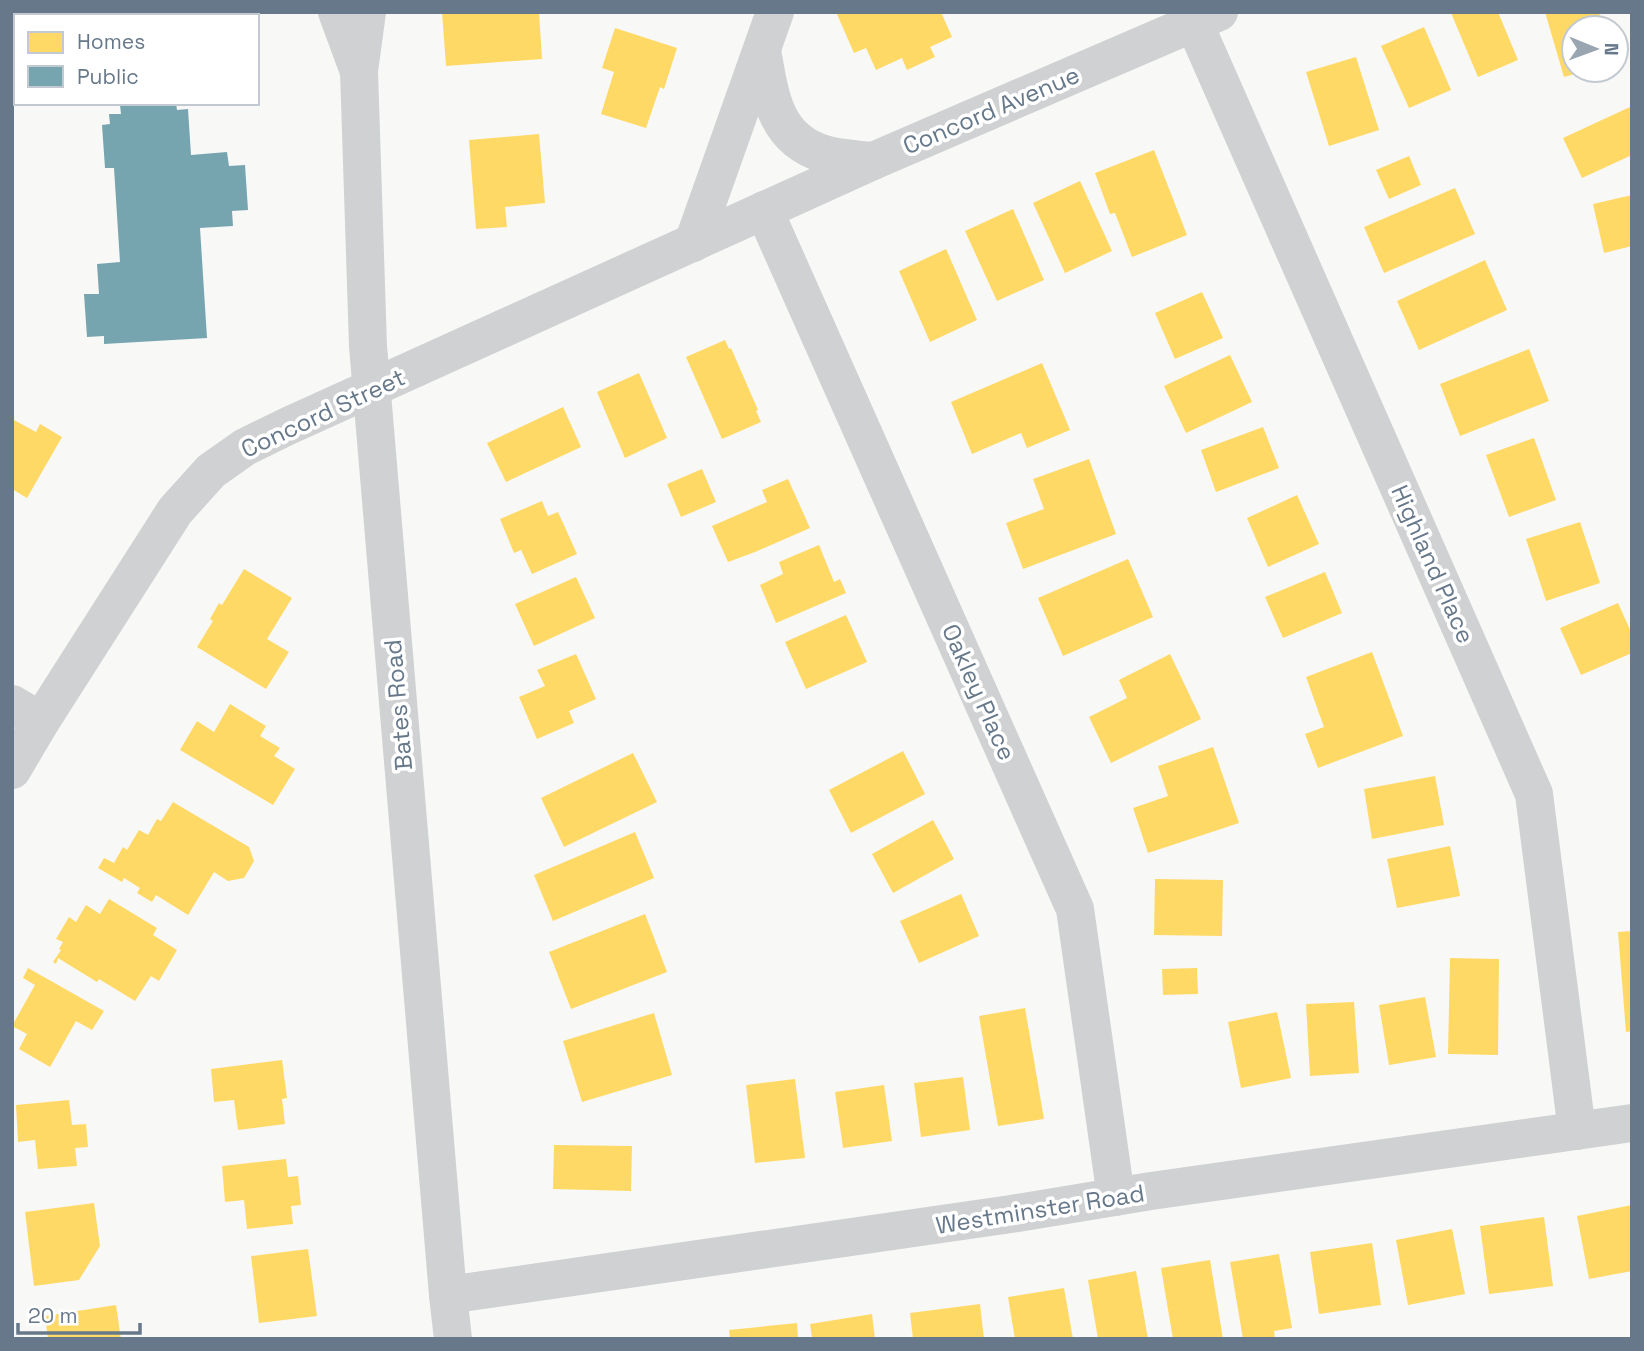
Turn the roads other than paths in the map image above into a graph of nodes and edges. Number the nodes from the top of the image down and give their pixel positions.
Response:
1 (337, 12) edge
2 (367, 12) edge
3 (775, 12) edge
4 (1207, 18) edge
5 (762, 50) junction
6 (359, 71) junction
7 (873, 161) junction
8 (764, 210) junction
9 (693, 243) junction
10 (372, 389) junction
11 (27, 712) edge
12 (12, 770) edge
13 (1632, 1123) edge
14 (1577, 1131) junction
15 (1116, 1197) junction
16 (448, 1294) junction
17 (453, 1339) edge

1 - 6 street, Bates Road
2 - 6 street, Bates Road
3 - 5 street
4 - 7 street, Concord Avenue
4 - 14 street, Highland Place
5 - 7 street
5 - 9 street
6 - 10 street, Bates Road
7 - 8 street, Concord Avenue
8 - 9 street, Concord Street
8 - 15 street, Oakley Place
9 - 10 street, Concord Street
10 - 11 street, Concord Street
10 - 16 street, Bates Road
11 - 12 street, Concord Street
13 - 14 street, Westminster Road
14 - 15 street, Westminster Road
15 - 16 street, Westminster Road
16 - 17 street, Bates Road

